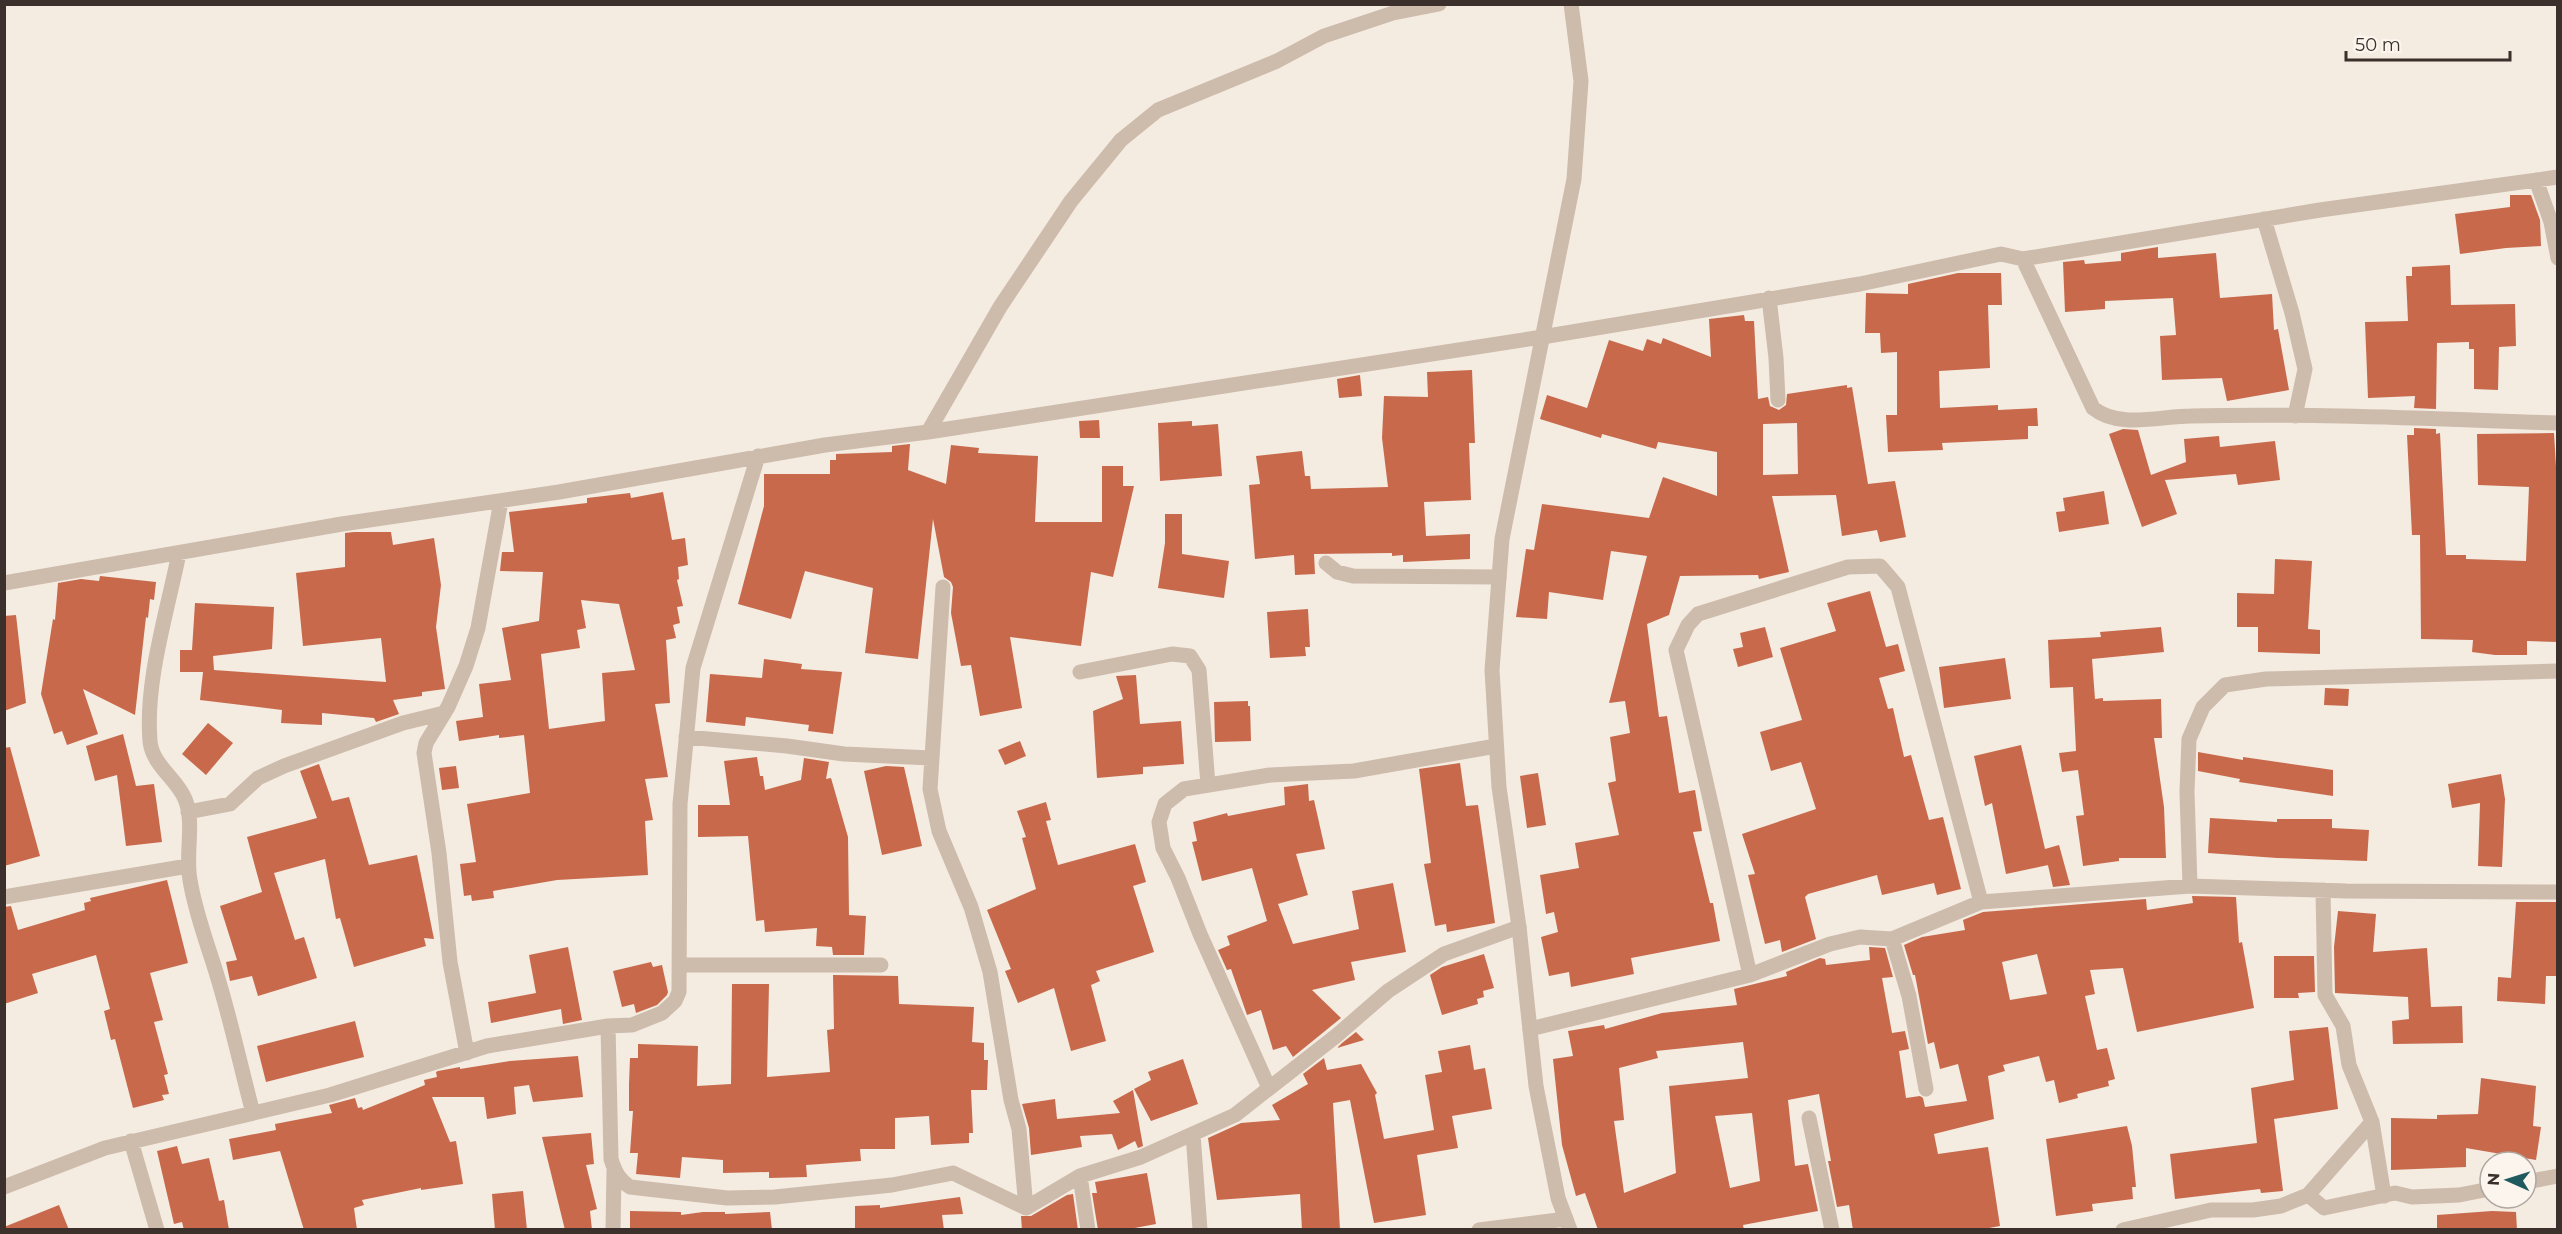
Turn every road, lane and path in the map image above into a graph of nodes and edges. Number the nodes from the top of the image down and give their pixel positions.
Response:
1 (1438, 4) edge
2 (1571, 4) edge
3 (2558, 177) edge
4 (2536, 180) junction
5 (2264, 219) junction
6 (2558, 258) edge
7 (2024, 259) junction
8 (1769, 298) junction
9 (1542, 337) junction
10 (1778, 400) dead end
11 (2295, 416) junction
12 (2558, 423) edge
13 (928, 432) junction
14 (758, 456) junction
15 (501, 501) junction
16 (179, 553) junction
17 (1326, 563) dead end
18 (1499, 577) junction
19 (4, 583) edge
20 (943, 587) dead end
21 (2558, 671) edge
22 (1080, 672) dead end
23 (444, 713) junction
24 (403, 723) junction
25 (686, 737) junction
26 (426, 743) junction
27 (1496, 746) junction
28 (931, 758) junction
29 (1208, 785) junction
30 (188, 812) junction
31 (188, 866) junction
32 (2190, 886) junction
33 (2323, 890) junction
34 (2558, 892) edge
35 (4, 897) edge
36 (1981, 902) junction
37 (1519, 927) junction
38 (1892, 939) junction
39 (680, 965) junction
40 (881, 965) dead end
41 (1750, 975) junction
42 (608, 1026) junction
43 (1530, 1029) junction
44 (467, 1053) junction
45 (1269, 1088) junction
46 (1926, 1089) dead end
47 (253, 1113) junction
48 (1809, 1118) dead end
49 (2372, 1122) junction
50 (1193, 1134) junction
51 (131, 1141) junction
52 (614, 1171) junction
53 (4, 1172) edge
54 (1080, 1176) junction
55 (2558, 1176) edge
56 (21, 1180) junction
57 (2538, 1180) edge
58 (4, 1187) edge
59 (2478, 1191) edge
60 (2308, 1195) junction
61 (2384, 1196) junction
62 (1026, 1208) junction
63 (1568, 1224) edge
64 (157, 1230) edge
65 (613, 1230) edge
66 (1089, 1230) edge
67 (1200, 1230) edge
68 (1479, 1230) edge
69 (1832, 1230) edge
70 (2123, 1230) edge

1 - 13 street
2 - 9 street
3 - 4 street
4 - 5 street
4 - 6 street
5 - 7 street
5 - 11 street
7 - 8 street
7 - 11 street
8 - 9 street
8 - 10 street
9 - 13 street
9 - 18 street
11 - 12 street
13 - 14 street
14 - 15 street
14 - 25 street
15 - 16 street
15 - 23 street
16 - 19 street
16 - 30 street
17 - 18 street
18 - 27 street
20 - 28 street
21 - 32 street
22 - 29 street
23 - 24 street
23 - 26 street
24 - 26 street
24 - 30 street
25 - 28 street
25 - 39 street
26 - 44 street
27 - 29 street
27 - 37 street
28 - 62 street
29 - 45 street
30 - 31 street
31 - 35 street
31 - 47 street
32 - 33 street
32 - 36 street
33 - 34 street
33 - 49 street
36 - 38 street
36 - 41 street
37 - 43 street
37 - 45 street
38 - 41 street
38 - 46 street
39 - 40 street
39 - 42 street
41 - 43 street
42 - 44 street
42 - 52 street
43 - 63 street
44 - 47 street
45 - 50 street
47 - 51 street
48 - 69 street
49 - 60 street
49 - 61 street
50 - 54 street
50 - 67 street
51 - 56 street
51 - 64 street
52 - 62 street
52 - 65 street
53 - 56 street
54 - 62 street
54 - 66 street
55 - 57 street
56 - 58 street
59 - 61 street
60 - 61 street
60 - 70 street
63 - 68 street

